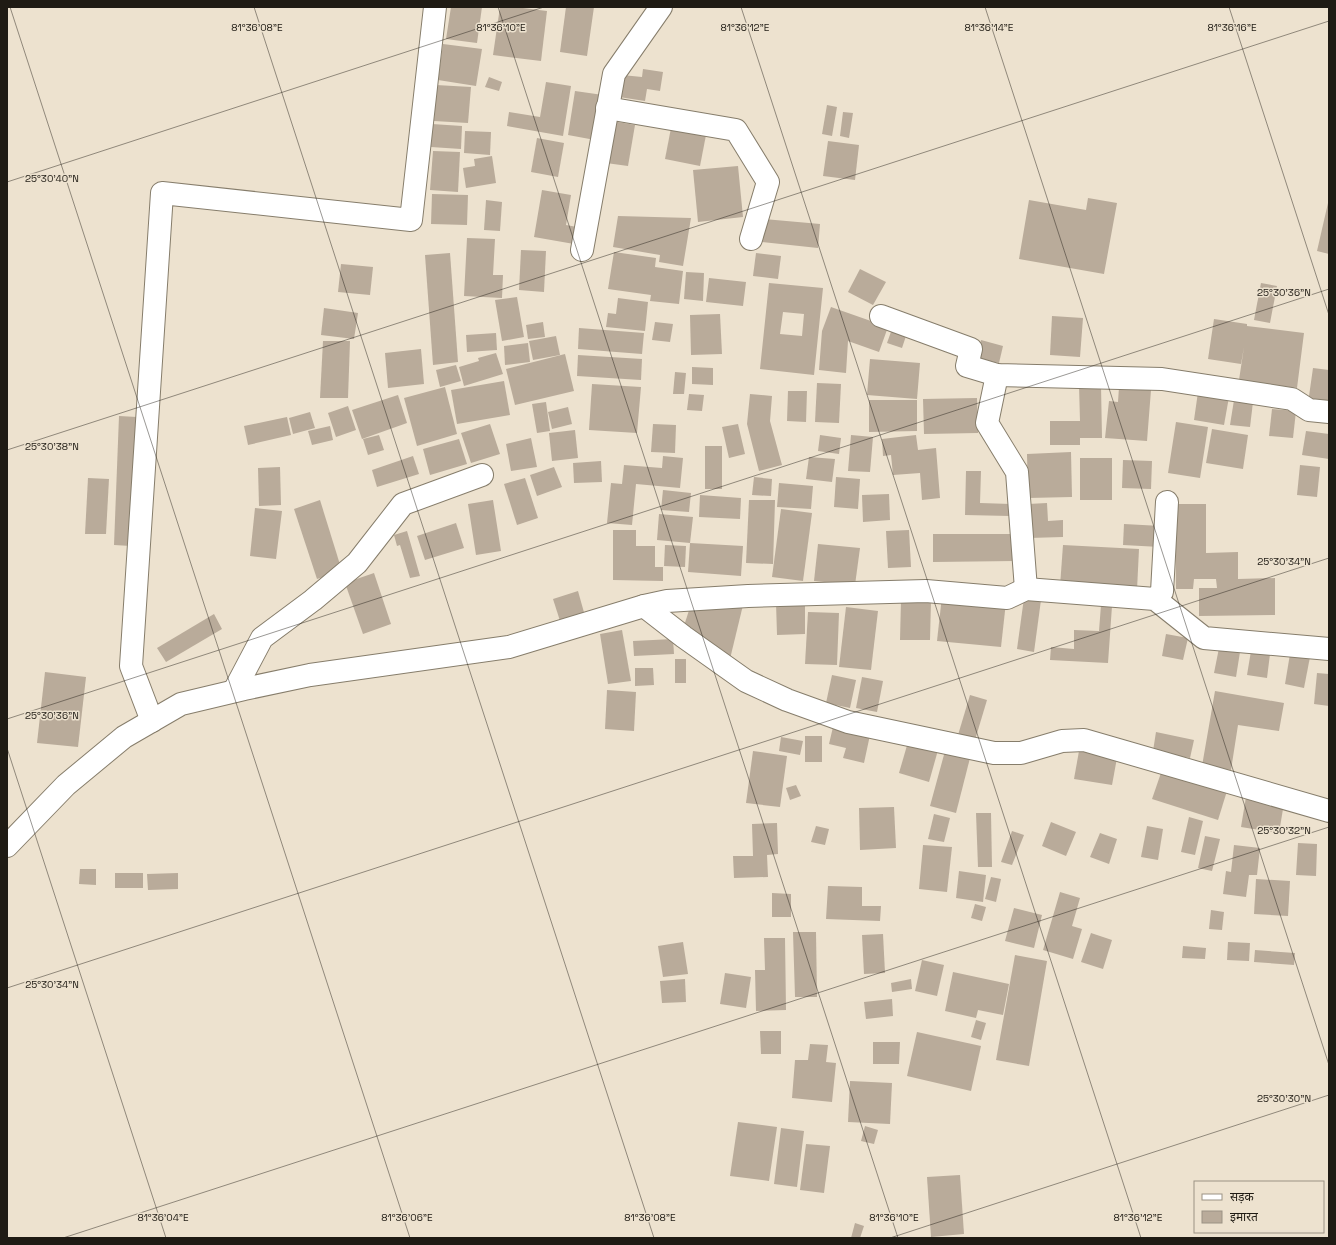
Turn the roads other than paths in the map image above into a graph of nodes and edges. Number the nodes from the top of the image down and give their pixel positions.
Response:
1 (435, 7) edge
2 (662, 7) edge
3 (607, 108) junction
4 (750, 239) dead end
5 (582, 250) dead end
6 (881, 316) dead end
7 (997, 375) junction
8 (1329, 412) edge
9 (482, 475) dead end
10 (1167, 502) dead end
11 (1026, 589) junction
12 (1155, 599) junction
13 (644, 606) junction
14 (1329, 649) edge
15 (234, 691) junction
16 (152, 721) junction
17 (1329, 811) edge
18 (7, 846) edge

1 - 16 street
2 - 3 street
3 - 4 street
3 - 5 street
6 - 7 street
7 - 8 street
7 - 11 street
9 - 15 street
10 - 12 street
11 - 12 street
11 - 13 street
12 - 14 street
13 - 15 street
13 - 17 street
15 - 16 street
16 - 18 street

